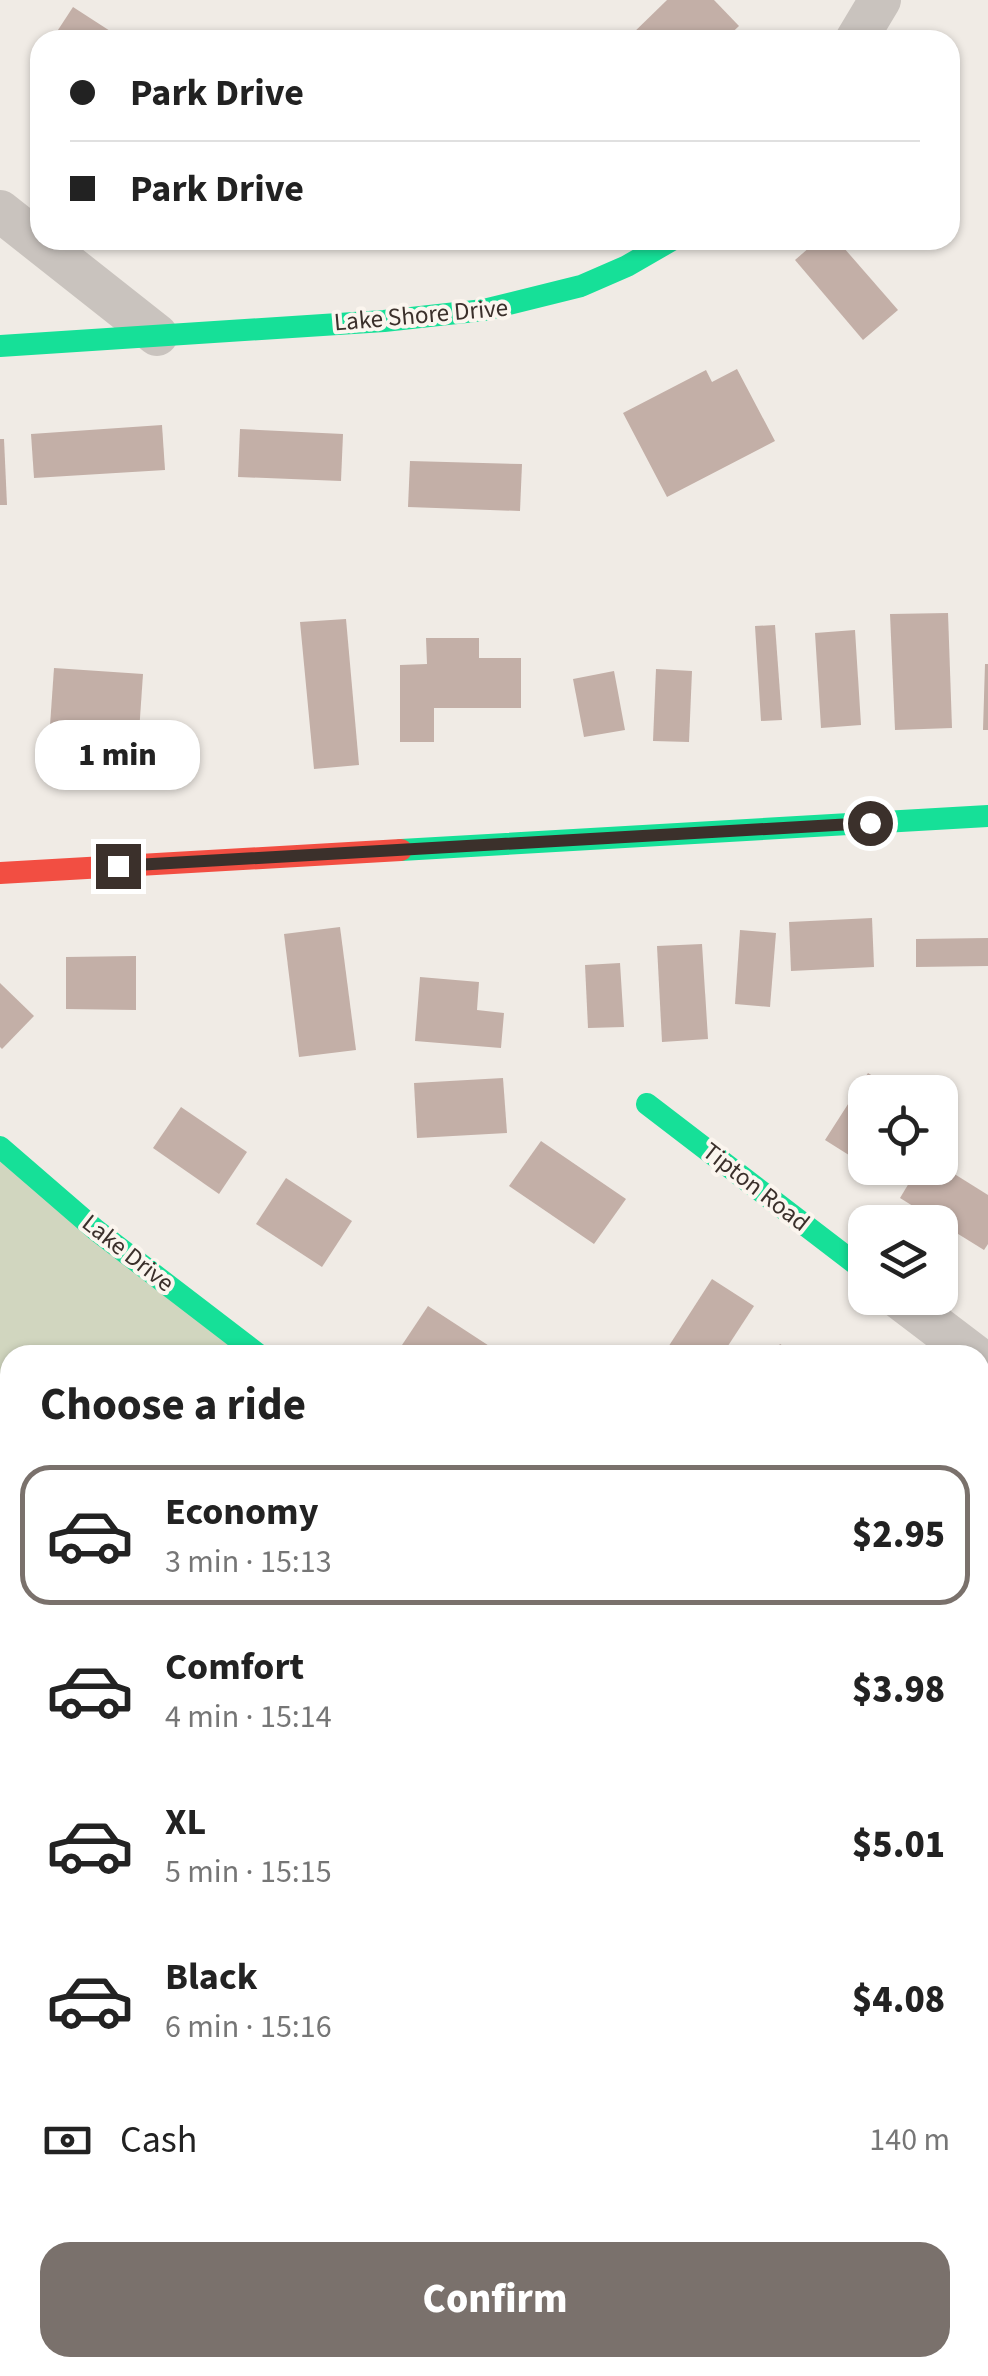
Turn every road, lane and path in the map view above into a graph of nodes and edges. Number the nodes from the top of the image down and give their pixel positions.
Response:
1 (880, 0) edge
2 (862, 30) edge
3 (0, 211) edge
4 (30, 235) edge
5 (50, 250) edge
6 (657, 250) edge
7 (157, 334) junction
8 (0, 346) edge
9 (988, 816) edge
10 (0, 873) edge
11 (647, 1104) dead end
12 (0, 1147) edge
13 (848, 1258) edge
14 (921, 1315) edge
15 (246, 1345) edge
16 (961, 1345) edge

1 - 2 street
3 - 4 street
5 - 7 street
6 - 7 street, Lake Shore Drive
7 - 8 street, Lake Shore Drive
9 - 10 street
11 - 13 street, Tipton Road
12 - 15 street, Lake Drive
14 - 16 street

